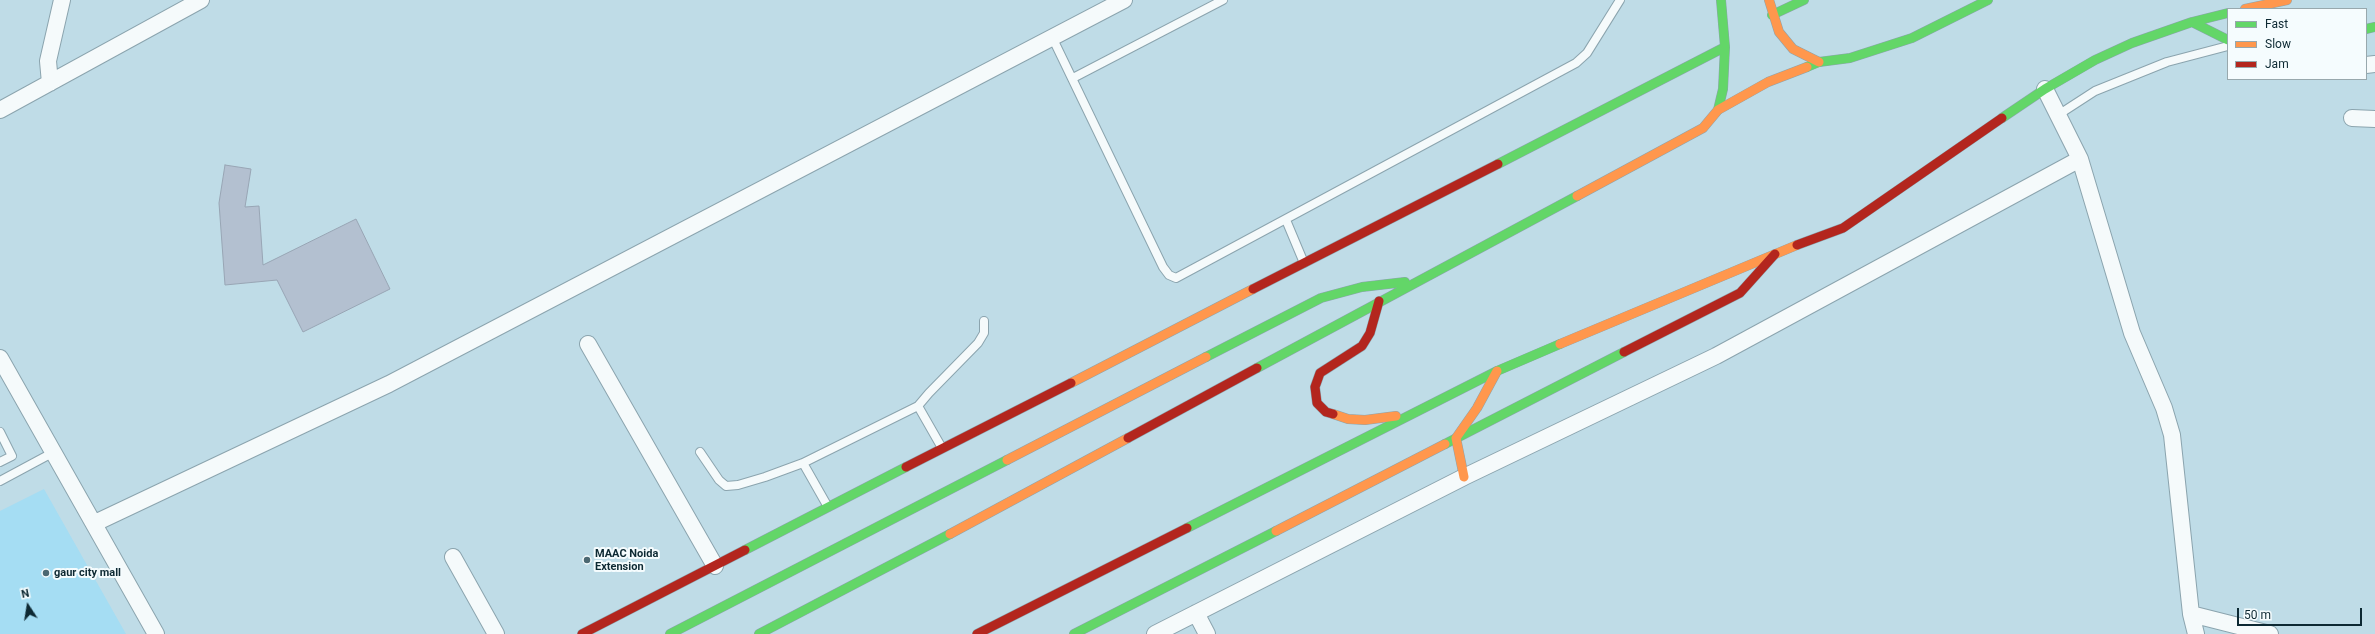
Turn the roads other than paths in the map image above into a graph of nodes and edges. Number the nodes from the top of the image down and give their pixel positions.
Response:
1 (62, 0) edge
2 (201, 0) edge
3 (1124, 0) edge
4 (1223, 0) edge
5 (1620, 0) edge
6 (1721, 0) edge
7 (1769, 0) edge
8 (1804, 0) edge
9 (1988, 0) edge
10 (2287, 0) edge
11 (2250, 8) edge
12 (2227, 13) edge
13 (1772, 15) junction
14 (2192, 22) junction
15 (1053, 39) junction
16 (2227, 40) edge
17 (2227, 46) edge
18 (1725, 47) junction
19 (1819, 62) junction
20 (1073, 78) junction
21 (50, 83) junction
22 (2045, 89) junction
23 (0, 110) edge
24 (1718, 110) junction
25 (2058, 115) junction
26 (2352, 118) dead end
27 (2375, 119) edge
28 (2080, 160) junction
29 (1286, 220) junction
30 (1776, 253) junction
31 (1304, 263) junction
32 (1418, 280) junction
33 (1379, 302) junction
34 (984, 321) dead end
35 (588, 344) dead end
36 (0, 358) edge
37 (1497, 371) junction
38 (918, 406) junction
39 (1413, 414) junction
40 (0, 432) edge
41 (1456, 438) junction
42 (942, 449) junction
43 (54, 452) junction
44 (700, 452) dead end
45 (0, 462) edge
46 (803, 463) junction
47 (1464, 477) junction
48 (0, 481) edge
49 (829, 507) junction
50 (94, 523) junction
51 (453, 557) dead end
52 (715, 566) junction
53 (1196, 613) junction
54 (2192, 614) junction
55 (1183, 628) edge
56 (156, 634) edge
57 (496, 634) edge
58 (582, 634) edge
59 (670, 634) edge
60 (759, 634) edge
61 (977, 634) edge
62 (1074, 634) edge
63 (1155, 634) edge
64 (1207, 634) edge
65 (2196, 634) edge
66 (2270, 634) edge

1 - 21 street
2 - 21 street
3 - 15 street
4 - 20 lane
5 - 29 lane
6 - 18 street
7 - 13 street
8 - 13 street
9 - 19 street
10 - 11 street
12 - 14 street
13 - 19 street
14 - 16 street
14 - 22 street
15 - 20 lane
15 - 50 street
17 - 25 lane
18 - 24 street
18 - 31 street
19 - 24 street
20 - 29 lane
21 - 23 street
22 - 25 street
22 - 30 street
24 - 32 street
25 - 28 street
26 - 27 street
28 - 47 street
28 - 54 street
29 - 31 lane
30 - 37 street
30 - 41 street
31 - 42 street
32 - 33 street
32 - 59 street
33 - 39 street
33 - 60 street
34 - 38 lane
35 - 52 street
36 - 43 street
37 - 39 street
37 - 41 street
38 - 42 lane
38 - 46 lane
39 - 61 street
40 - 45 lane
41 - 47 street
41 - 62 street
42 - 49 street
43 - 48 lane
43 - 50 street
44 - 46 lane
46 - 49 lane
47 - 53 street
49 - 52 street
50 - 56 street
51 - 57 street
52 - 58 street
53 - 55 street
53 - 64 street
54 - 65 street
54 - 66 street
55 - 63 street

